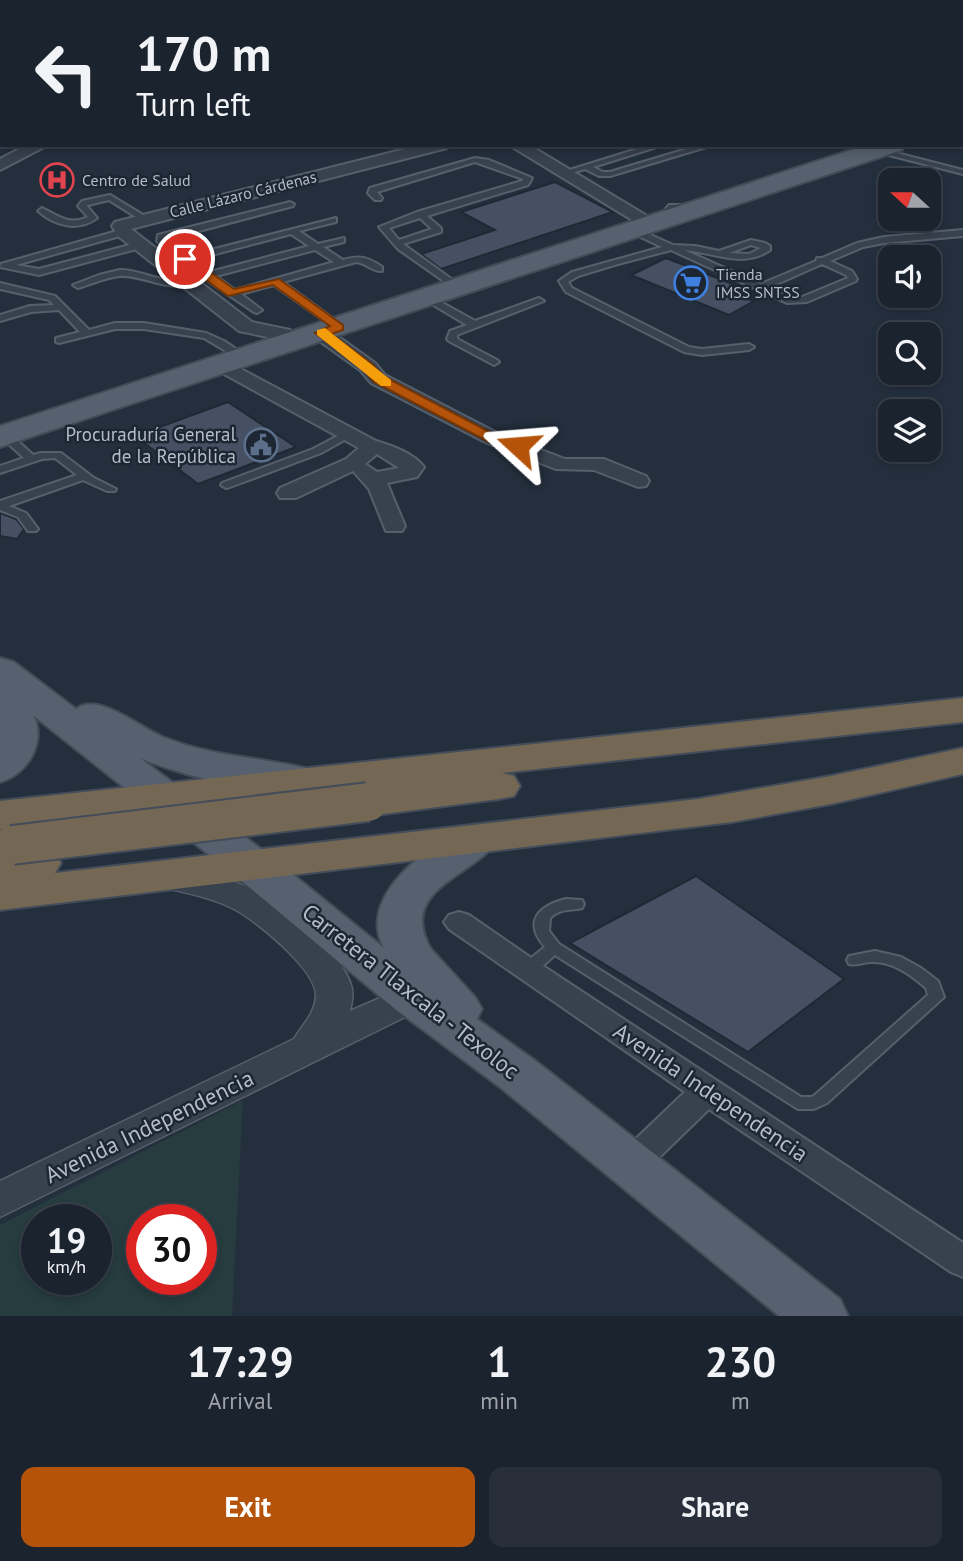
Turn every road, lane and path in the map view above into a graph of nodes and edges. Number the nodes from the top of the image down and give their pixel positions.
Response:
1 (36, 147) edge
2 (433, 147) edge
3 (520, 147) edge
4 (652, 147) edge
5 (702, 147) edge
6 (887, 147) edge
7 (0, 165) edge
8 (586, 167) junction
9 (963, 172) edge
10 (564, 173) junction
11 (379, 198) dead end
12 (290, 204) dead end
13 (42, 211) dead end
14 (419, 214) junction
15 (145, 218) junction
16 (333, 220) dead end
17 (653, 225) junction
18 (293, 231) junction
19 (124, 232) junction
20 (963, 233) edge
21 (341, 240) dead end
22 (397, 243) junction
23 (141, 245) junction
24 (316, 246) junction
25 (673, 248) junction
26 (723, 252) dead end
27 (185, 259) junction
28 (820, 260) junction
29 (341, 263) junction
30 (2, 266) edge
31 (379, 269) dead end
32 (207, 276) junction
33 (185, 281) junction
34 (275, 281) junction
35 (78, 285) dead end
36 (0, 286) edge
37 (458, 288) junction
38 (760, 288) junction
39 (232, 294) junction
40 (428, 298) junction
41 (539, 301) dead end
42 (61, 307) junction
43 (257, 310) dead end
44 (0, 318) edge
45 (472, 324) junction
46 (246, 327) junction
47 (86, 332) junction
48 (319, 334) junction
49 (59, 340) dead end
50 (749, 347) dead end
51 (238, 360) junction
52 (494, 362) dead end
53 (349, 433) junction
54 (373, 447) junction
55 (2, 454) edge
56 (31, 460) junction
57 (353, 463) junction
58 (84, 475) junction
59 (374, 479) junction
60 (638, 481) dead end
61 (226, 485) dead end
62 (111, 489) dead end
63 (288, 493) dead end
64 (0, 505) edge
65 (394, 526) dead end
66 (32, 529) dead end
67 (2, 681) edge
68 (963, 710) edge
69 (963, 731) edge
70 (963, 754) edge
71 (963, 761) edge
72 (0, 769) edge
73 (308, 781) junction
74 (164, 797) junction
75 (99, 804) junction
76 (376, 813) junction
77 (476, 840) junction
78 (10, 847) edge
79 (334, 857) junction
80 (253, 866) junction
81 (166, 877) junction
82 (104, 882) junction
83 (0, 895) edge
84 (577, 904) dead end
85 (459, 922) dead end
86 (554, 948) junction
87 (854, 960) dead end
88 (526, 970) junction
89 (412, 997) junction
90 (305, 1049) junction
91 (519, 1075) junction
92 (708, 1090) junction
93 (631, 1164) junction
94 (0, 1200) edge
95 (963, 1262) edge
96 (820, 1316) edge

1 - 7 street
2 - 15 street, Calle Lázaro Cárdenas
3 - 10 street
4 - 8 lane
5 - 8 lane
6 - 9 lane
6 - 17 main road
8 - 10 lane
10 - 17 street
11 - 14 lane
12 - 27 lane
13 - 15 lane
14 - 22 lane
14 - 22 lane
15 - 19 street, Calle Lázaro Cárdenas
16 - 18 lane
17 - 25 lane
17 - 37 main road
18 - 24 lane
18 - 27 lane
19 - 23 street
19 - 30 lane
20 - 28 lane
21 - 24 lane
22 - 37 lane
23 - 30 lane
23 - 33 street
24 - 29 lane
24 - 32 lane
25 - 26 lane
25 - 38 lane
25 - 50 lane
27 - 32 lane
28 - 38 lane
28 - 38 lane
29 - 31 lane
29 - 34 lane
32 - 39 lane
33 - 35 lane
33 - 46 street
34 - 39 lane
34 - 48 lane
36 - 42 lane
37 - 40 main road
39 - 43 lane
40 - 45 lane
40 - 48 main road
41 - 45 lane
42 - 44 lane
42 - 47 lane
45 - 52 lane
46 - 48 street
46 - 51 street
47 - 49 lane
47 - 51 lane
48 - 51 main road
48 - 60 street
51 - 53 street
51 - 55 main road
53 - 54 street
53 - 61 lane
54 - 57 street
54 - 59 street
55 - 56 lane
55 - 56 lane
56 - 58 lane
57 - 59 street
57 - 63 street
58 - 62 lane
58 - 64 lane
59 - 65 street
64 - 66 lane
67 - 72 main road
67 - 73 main road
67 - 74 main road, Carretera Tlaxcala - Texoloc
68 - 73 highway
69 - 76 highway
70 - 76 highway
71 - 77 highway
73 - 74 highway
73 - 79 highway
74 - 75 highway
74 - 80 main road, Carretera Tlaxcala - Texoloc
75 - 78 highway
75 - 82 highway
76 - 78 highway
77 - 79 highway
77 - 91 main road
79 - 80 highway
80 - 81 highway
80 - 89 main road, Carretera Tlaxcala - Texoloc
81 - 82 highway
81 - 90 street
82 - 83 highway
84 - 86 lane
85 - 88 street, Avenida Independencia
86 - 87 lane
86 - 88 lane
88 - 92 street, Avenida Independencia
89 - 90 street, Avenida Independencia
89 - 91 main road, Carretera Tlaxcala - Texoloc
90 - 94 street, Avenida Independencia
91 - 93 main road, Carretera Tlaxcala - Texoloc
92 - 93 street
92 - 95 street, Avenida Independencia
93 - 96 main road, Carretera Tlaxcala - Texoloc

